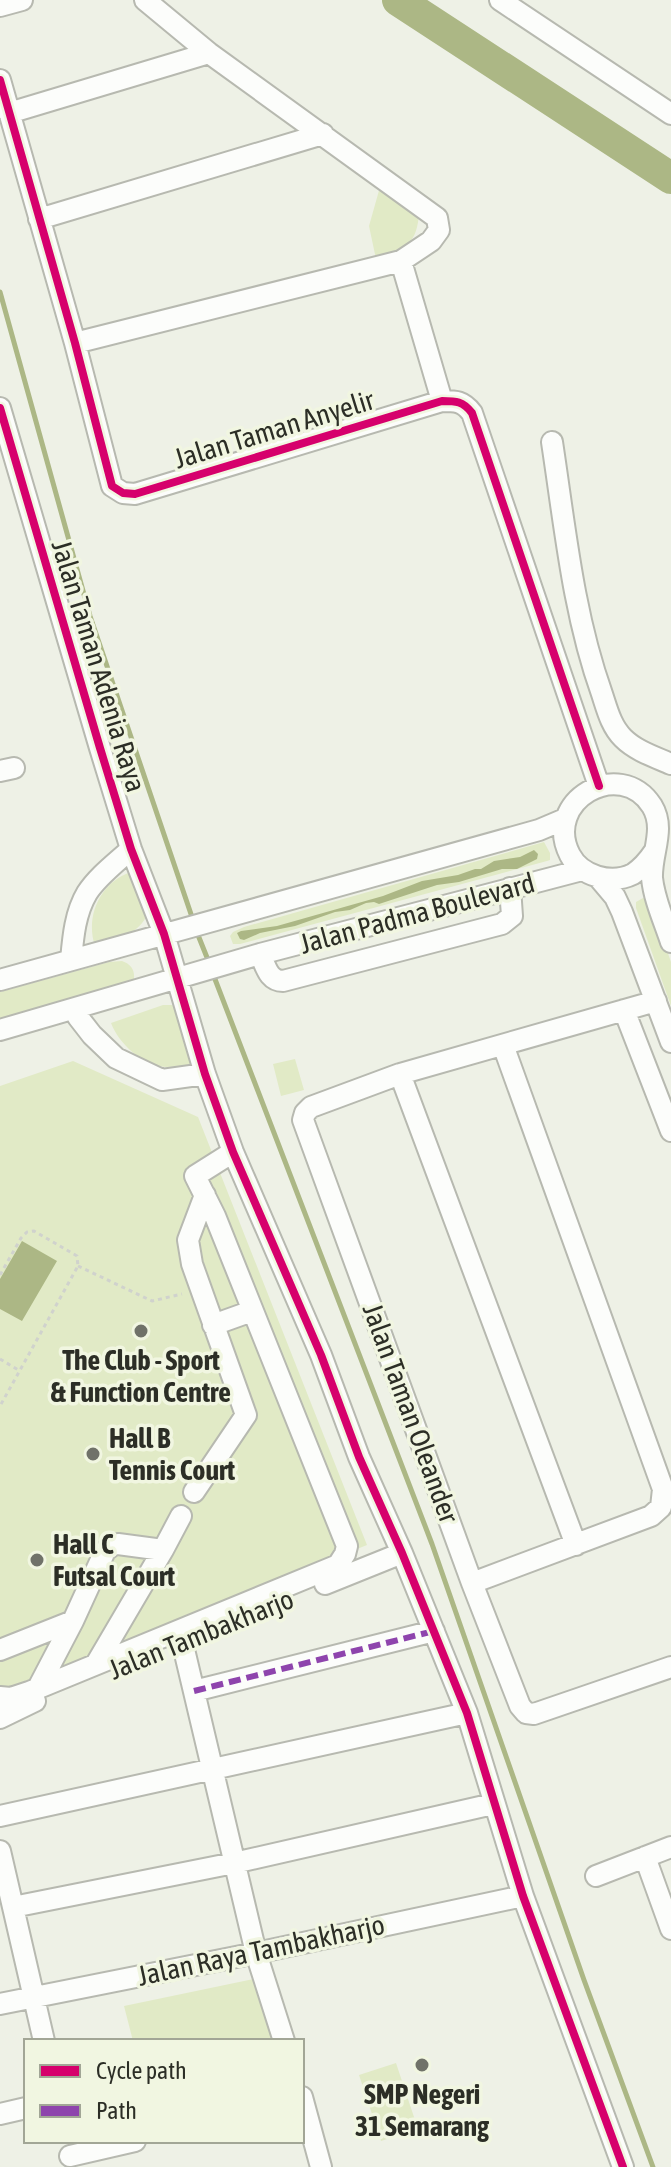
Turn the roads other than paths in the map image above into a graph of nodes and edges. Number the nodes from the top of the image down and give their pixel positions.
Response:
1 (22, 0) edge
2 (145, 0) edge
3 (500, 0) edge
4 (0, 6) edge
5 (209, 53) junction
6 (0, 80) edge
7 (9, 113) junction
8 (671, 114) edge
9 (323, 134) junction
10 (39, 219) junction
11 (401, 261) junction
12 (75, 343) junction
13 (442, 401) junction
14 (0, 408) edge
15 (552, 442) dead end
16 (616, 729) junction
17 (583, 738) junction
18 (671, 764) edge
19 (599, 786) junction
20 (565, 819) junction
21 (661, 841) edge
22 (131, 849) junction
23 (591, 874) junction
24 (510, 888) junction
25 (164, 933) junction
26 (671, 942) edge
27 (256, 955) junction
28 (71, 960) junction
29 (178, 978) junction
30 (0, 980) edge
31 (656, 1001) junction
32 (74, 1009) junction
33 (624, 1010) junction
34 (0, 1030) edge
35 (671, 1042) edge
36 (503, 1045) junction
37 (205, 1074) junction
38 (400, 1074) junction
39 (671, 1131) edge
40 (233, 1152) junction
41 (205, 1195) junction
42 (252, 1311) junction
43 (213, 1325) junction
44 (194, 1492) dead end
45 (181, 1516) dead end
46 (576, 1545) junction
47 (163, 1550) junction
48 (402, 1553) junction
49 (472, 1583) junction
50 (73, 1621) junction
51 (434, 1631) junction
52 (182, 1641) junction
53 (0, 1650) edge
54 (96, 1664) junction
55 (671, 1667) edge
56 (38, 1688) junction
57 (194, 1691) junction
58 (0, 1697) edge
59 (467, 1713) junction
60 (0, 1718) edge
61 (212, 1769) junction
62 (493, 1804) junction
63 (0, 1816) edge
64 (671, 1847) edge
65 (0, 1851) edge
66 (645, 1857) junction
67 (234, 1863) junction
68 (596, 1876) dead end
69 (523, 1896) junction
70 (13, 1907) junction
71 (671, 1929) edge
72 (256, 1953) junction
73 (34, 1996) junction
74 (0, 2004) edge
75 (44, 2039) edge
76 (283, 2039) edge
77 (304, 2104) edge
78 (24, 2108) edge
79 (0, 2114) edge
80 (126, 2143) edge
81 (69, 2155) edge
82 (321, 2167) edge
83 (623, 2167) edge

1 - 4 street
2 - 5 street
3 - 8 street
5 - 7 street
5 - 9 street
6 - 7 street, Jalan Taman Anyelir
7 - 10 street, Jalan Taman Anyelir
9 - 10 street
9 - 11 street
10 - 12 street, Jalan Taman Anyelir
11 - 12 street
11 - 13 street
12 - 13 street, Jalan Taman Anyelir
13 - 17 street
14 - 22 street, Jalan Taman Adenia Raya
15 - 16 street
16 - 17 street
16 - 18 street
17 - 19 street
19 - 20 street
19 - 21 street
20 - 23 street
20 - 25 street, Jalan Padma Boulevard
21 - 23 street
21 - 26 street
22 - 25 street, Jalan Taman Adenia Raya
22 - 28 street
23 - 24 street, Jalan Padma Boulevard
23 - 31 street
24 - 27 street, Jalan Padma Boulevard
24 - 27 street
25 - 28 street
25 - 29 street, Jalan Taman Adenia Raya
27 - 29 street, Jalan Padma Boulevard
28 - 30 street
29 - 32 street
29 - 37 street, Jalan Taman Adenia Raya
31 - 33 street
31 - 35 street
32 - 34 street
32 - 37 street
33 - 36 street
33 - 39 street
36 - 38 street
36 - 46 street
37 - 40 street, Jalan Taman Adenia Raya
38 - 46 street
38 - 49 street, Jalan Taman Oleander
40 - 41 street
40 - 48 street, Jalan Taman Adenia Raya
41 - 42 street
41 - 43 street
42 - 43 street
42 - 54 street
43 - 44 street
45 - 47 street
46 - 49 street
47 - 50 street
47 - 54 street
48 - 51 street, Jalan Taman Adenia Raya
48 - 52 street, Jalan Tambakharjo
49 - 55 street, Jalan Taman Oleander
50 - 53 street
50 - 56 street
51 - 57 street
51 - 59 street, Jalan Taman Adenia Raya
52 - 57 street
52 - 60 street, Jalan Tambakharjo
54 - 56 street
56 - 58 street
57 - 61 street
59 - 61 street
59 - 62 street, Jalan Taman Adenia Raya
61 - 63 street
61 - 67 street
62 - 67 street
62 - 69 street, Jalan Taman Adenia Raya
64 - 66 street
65 - 70 street
66 - 68 street
66 - 71 street
67 - 70 street
67 - 72 street
69 - 72 street, Jalan Raya Tambakharjo
69 - 83 street, Jalan Taman Adenia Raya
70 - 73 street
72 - 73 street, Jalan Raya Tambakharjo
72 - 76 street
73 - 74 street, Jalan Raya Tambakharjo
73 - 75 street
77 - 82 street
78 - 79 street
80 - 81 street

